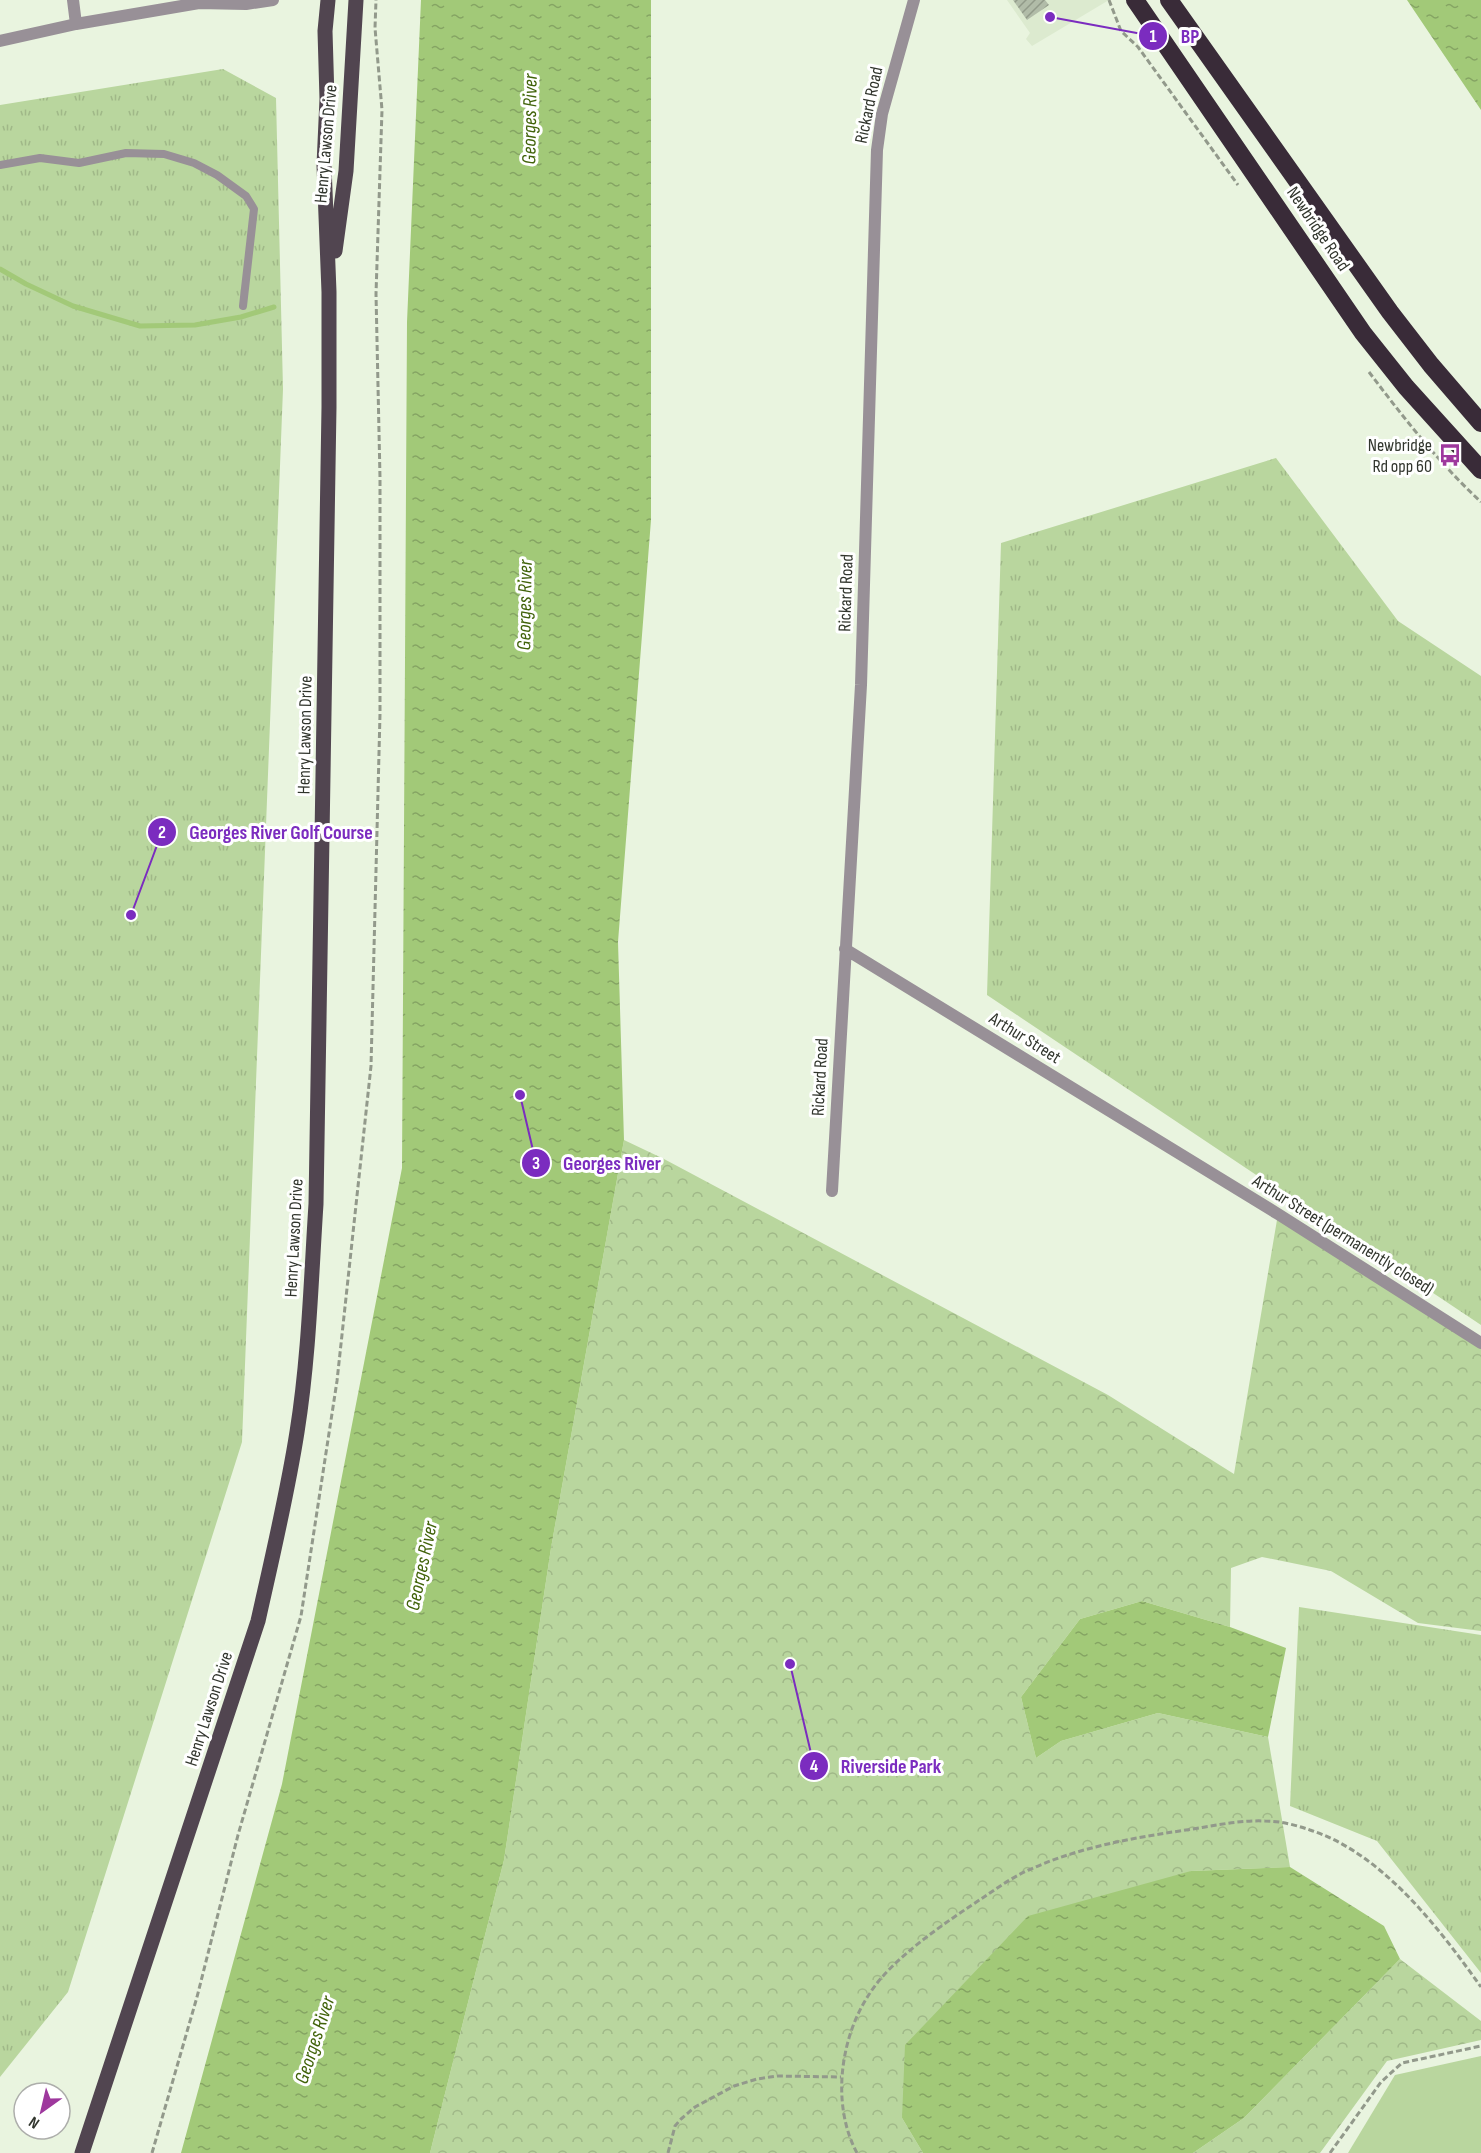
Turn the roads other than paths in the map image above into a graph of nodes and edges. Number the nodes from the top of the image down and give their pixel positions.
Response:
1 (73, 0) edge
2 (273, 0) edge
3 (328, 0) edge
4 (356, 0) edge
5 (914, 0) edge
6 (1135, 0) edge
7 (1169, 0) edge
8 (76, 24) junction
9 (0, 41) edge
10 (0, 165) edge
11 (329, 292) junction
12 (243, 306) dead end
13 (1481, 423) edge
14 (1481, 470) edge
15 (845, 949) junction
16 (1185, 1159) joint
17 (832, 1191) dead end
18 (1481, 1343) edge
19 (82, 2153) edge

1 - 8 street
2 - 8 street
3 - 11 main road, Henry Lawson Drive
4 - 11 main road, Henry Lawson Drive
5 - 15 street, Rickard Road
6 - 14 highway, Newbridge Road
7 - 13 highway, Newbridge Road
8 - 9 street
10 - 12 lane
11 - 19 main road, Henry Lawson Drive
15 - 16 street, Arthur Street
15 - 17 street, Rickard Road
16 - 18 street, Arthur Street (permanently closed)

